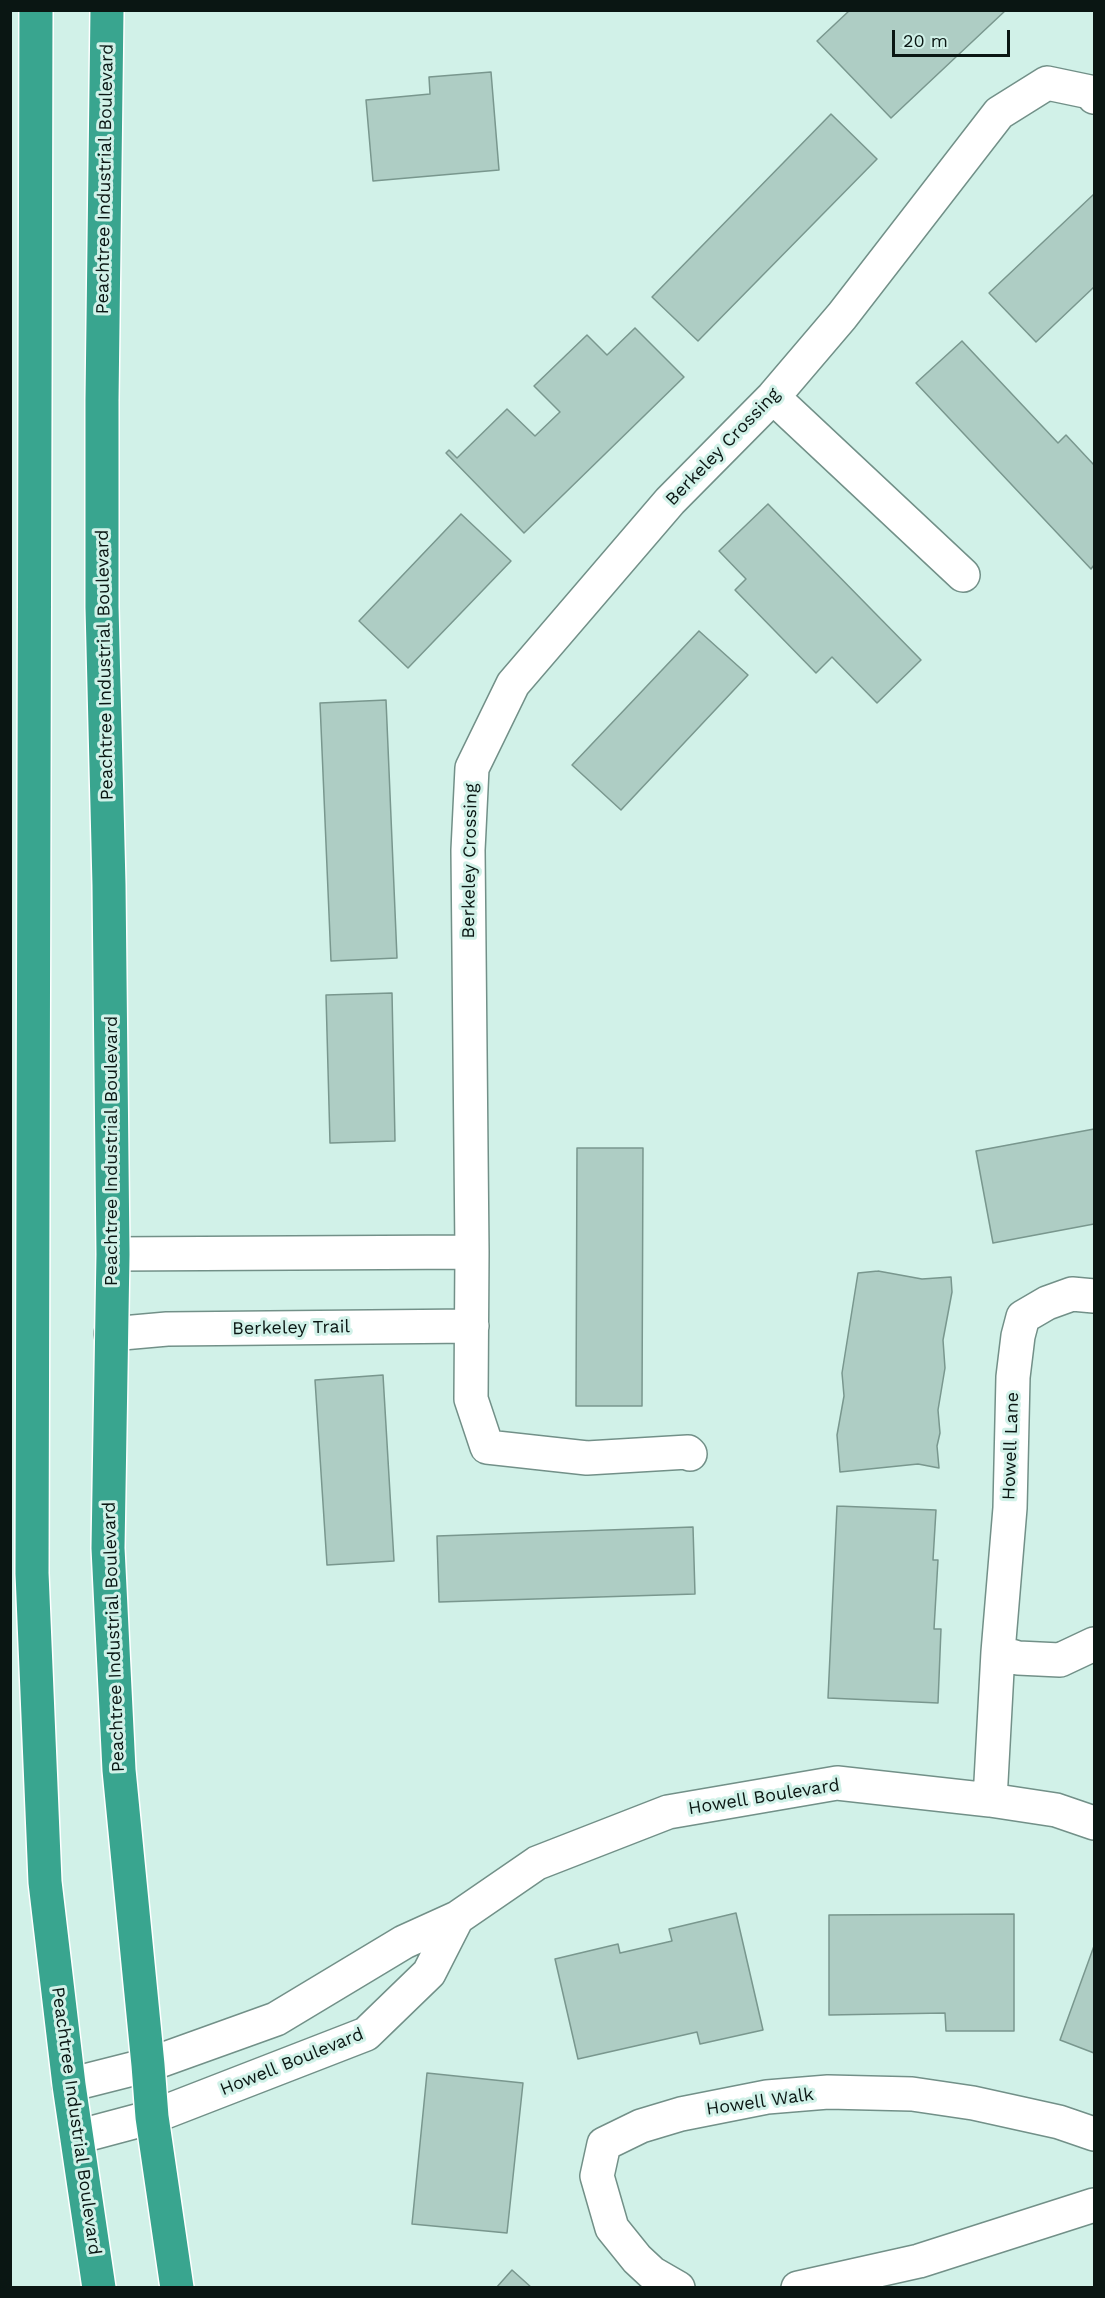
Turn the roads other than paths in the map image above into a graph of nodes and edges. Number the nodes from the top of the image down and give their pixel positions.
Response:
1 (36, 10) edge
2 (107, 10) edge
3 (1095, 97) edge
4 (773, 397) junction
5 (963, 575) dead end
6 (472, 1252) junction
7 (113, 1254) junction
8 (1095, 1296) edge
9 (472, 1326) junction
10 (111, 1334) junction
11 (690, 1454) dead end
12 (1095, 1644) edge
13 (998, 1652) junction
14 (990, 1800) junction
15 (1095, 1823) edge
16 (457, 1918) junction
17 (148, 2065) junction
18 (69, 2085) junction
19 (152, 2117) junction
20 (1095, 2134) edge
21 (77, 2137) junction
22 (1095, 2205) edge
23 (99, 2288) edge
24 (177, 2288) edge
25 (678, 2288) edge
26 (798, 2288) edge

1 - 18 highway, Peachtree Industrial Boulevard
2 - 7 highway, Peachtree Industrial Boulevard
3 - 4 street, Berkeley Crossing
4 - 5 street
4 - 6 street, Berkeley Crossing
6 - 7 street
6 - 9 street, Berkeley Crossing
7 - 10 highway, Peachtree Industrial Boulevard
8 - 13 street, Howell Lane
9 - 10 street, Berkeley Trail
9 - 11 street, Berkeley Crossing
10 - 17 highway, Peachtree Industrial Boulevard
12 - 13 street
13 - 14 street, Howell Lane
14 - 15 street, Howell Boulevard
14 - 16 street, Howell Boulevard
16 - 17 street, Howell Boulevard
16 - 19 street, Howell Boulevard
17 - 18 street, Howell Boulevard
17 - 19 highway, Peachtree Industrial Boulevard
18 - 21 highway, Peachtree Industrial Boulevard
19 - 21 street, Howell Boulevard
19 - 24 highway, Peachtree Industrial Boulevard
20 - 25 street, Howell Walk
21 - 23 highway, Peachtree Industrial Boulevard
22 - 26 street

